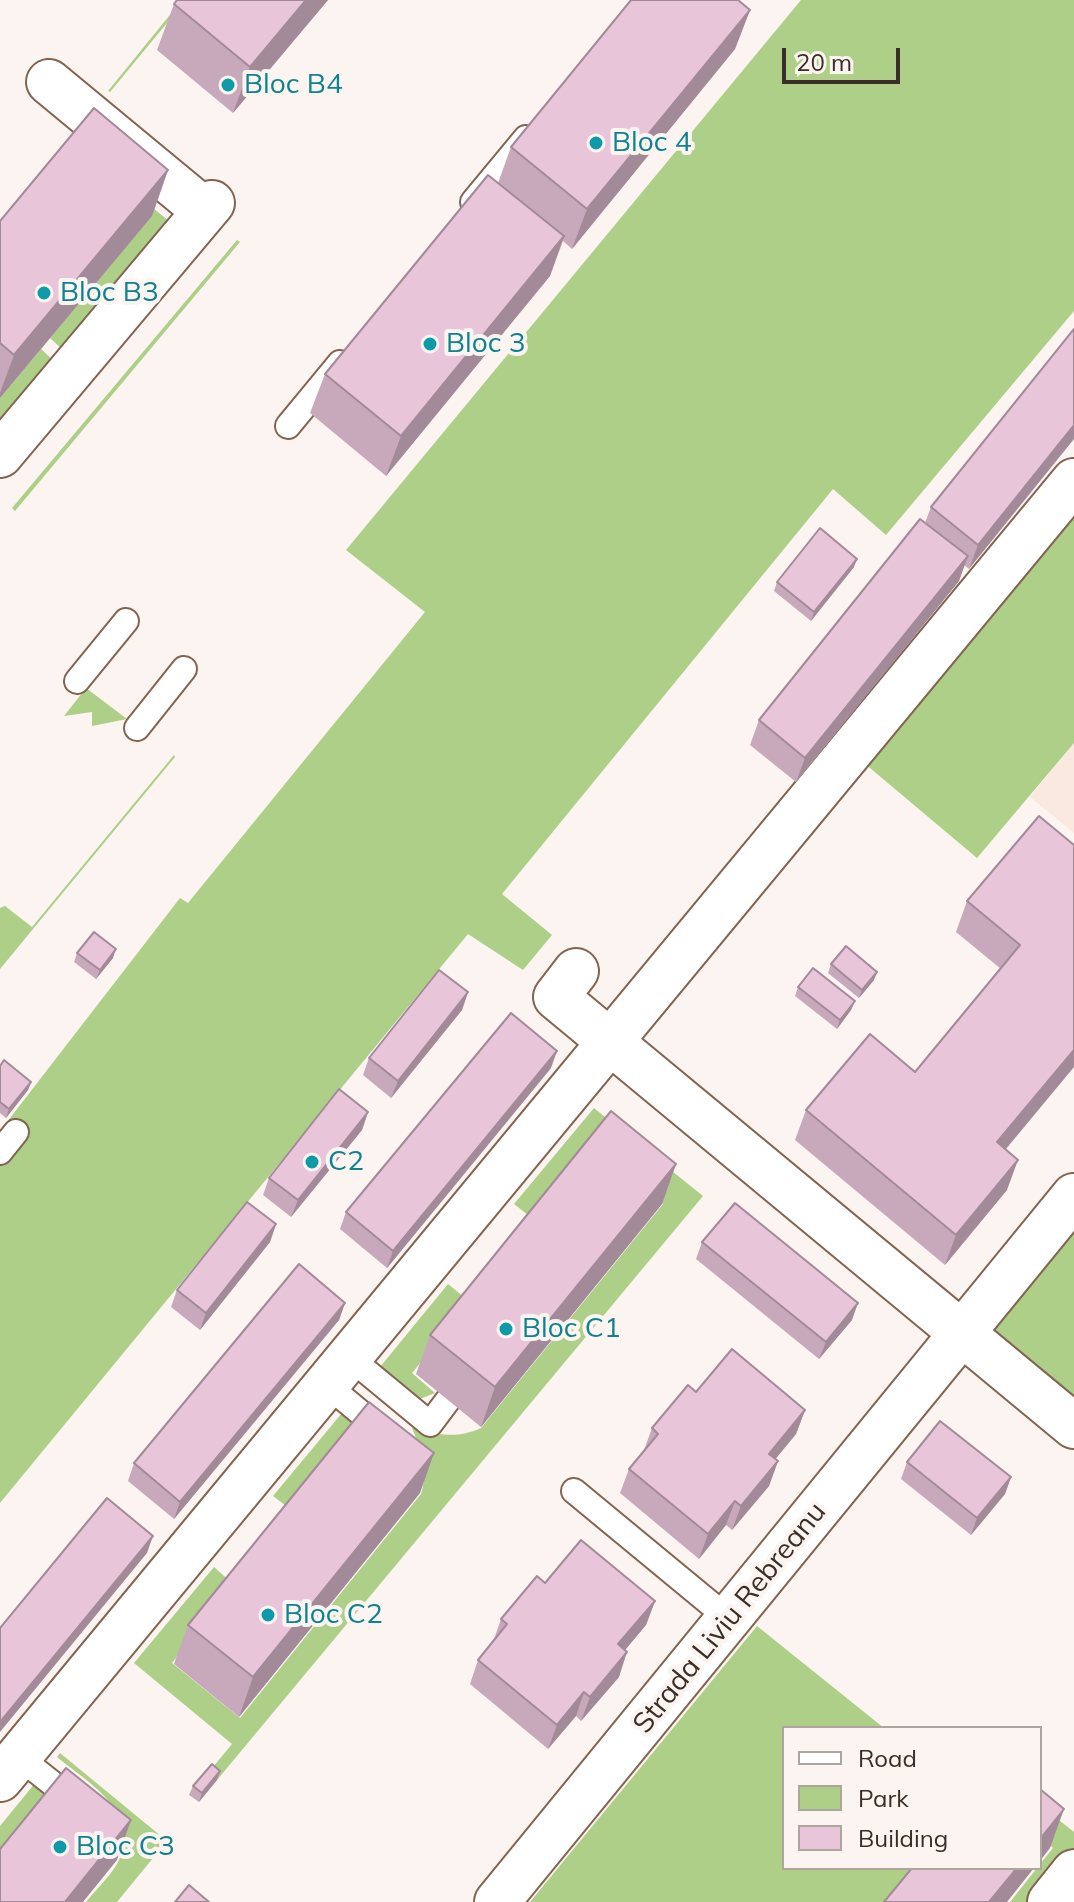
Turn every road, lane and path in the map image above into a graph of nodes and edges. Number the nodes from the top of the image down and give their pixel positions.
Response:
1 (49, 82) dead end
2 (539, 122) edge
3 (458, 219) edge
4 (358, 340) edge
5 (288, 426) dead end
6 (0, 455) edge
7 (1074, 481) edge
8 (126, 621) dead end
9 (184, 669) dead end
10 (77, 681) dead end
11 (137, 728) dead end
12 (576, 971) dead end
13 (609, 1042) junction
14 (16, 1132) dead end
15 (0, 1152) edge
16 (1074, 1196) edge
17 (963, 1334) junction
18 (338, 1370) junction
19 (448, 1400) dead end
20 (1074, 1426) edge
21 (402, 1448) edge
22 (574, 1491) dead end
23 (729, 1619) junction
24 (10, 1768) edge
25 (95, 1817) edge
26 (1074, 1872) edge
27 (497, 1902) edge
28 (1050, 1902) edge

1 - 6 street
2 - 3 lane
4 - 5 lane
7 - 13 street
8 - 10 lane
9 - 11 lane
12 - 13 street
13 - 17 street
13 - 18 street
14 - 15 lane
16 - 17 street, Strada Liviu Rebreanu
17 - 20 street
17 - 23 street, Strada Liviu Rebreanu
18 - 19 lane
18 - 21 lane
18 - 24 street
22 - 23 lane
23 - 27 street, Strada Liviu Rebreanu
24 - 25 lane
26 - 28 street

